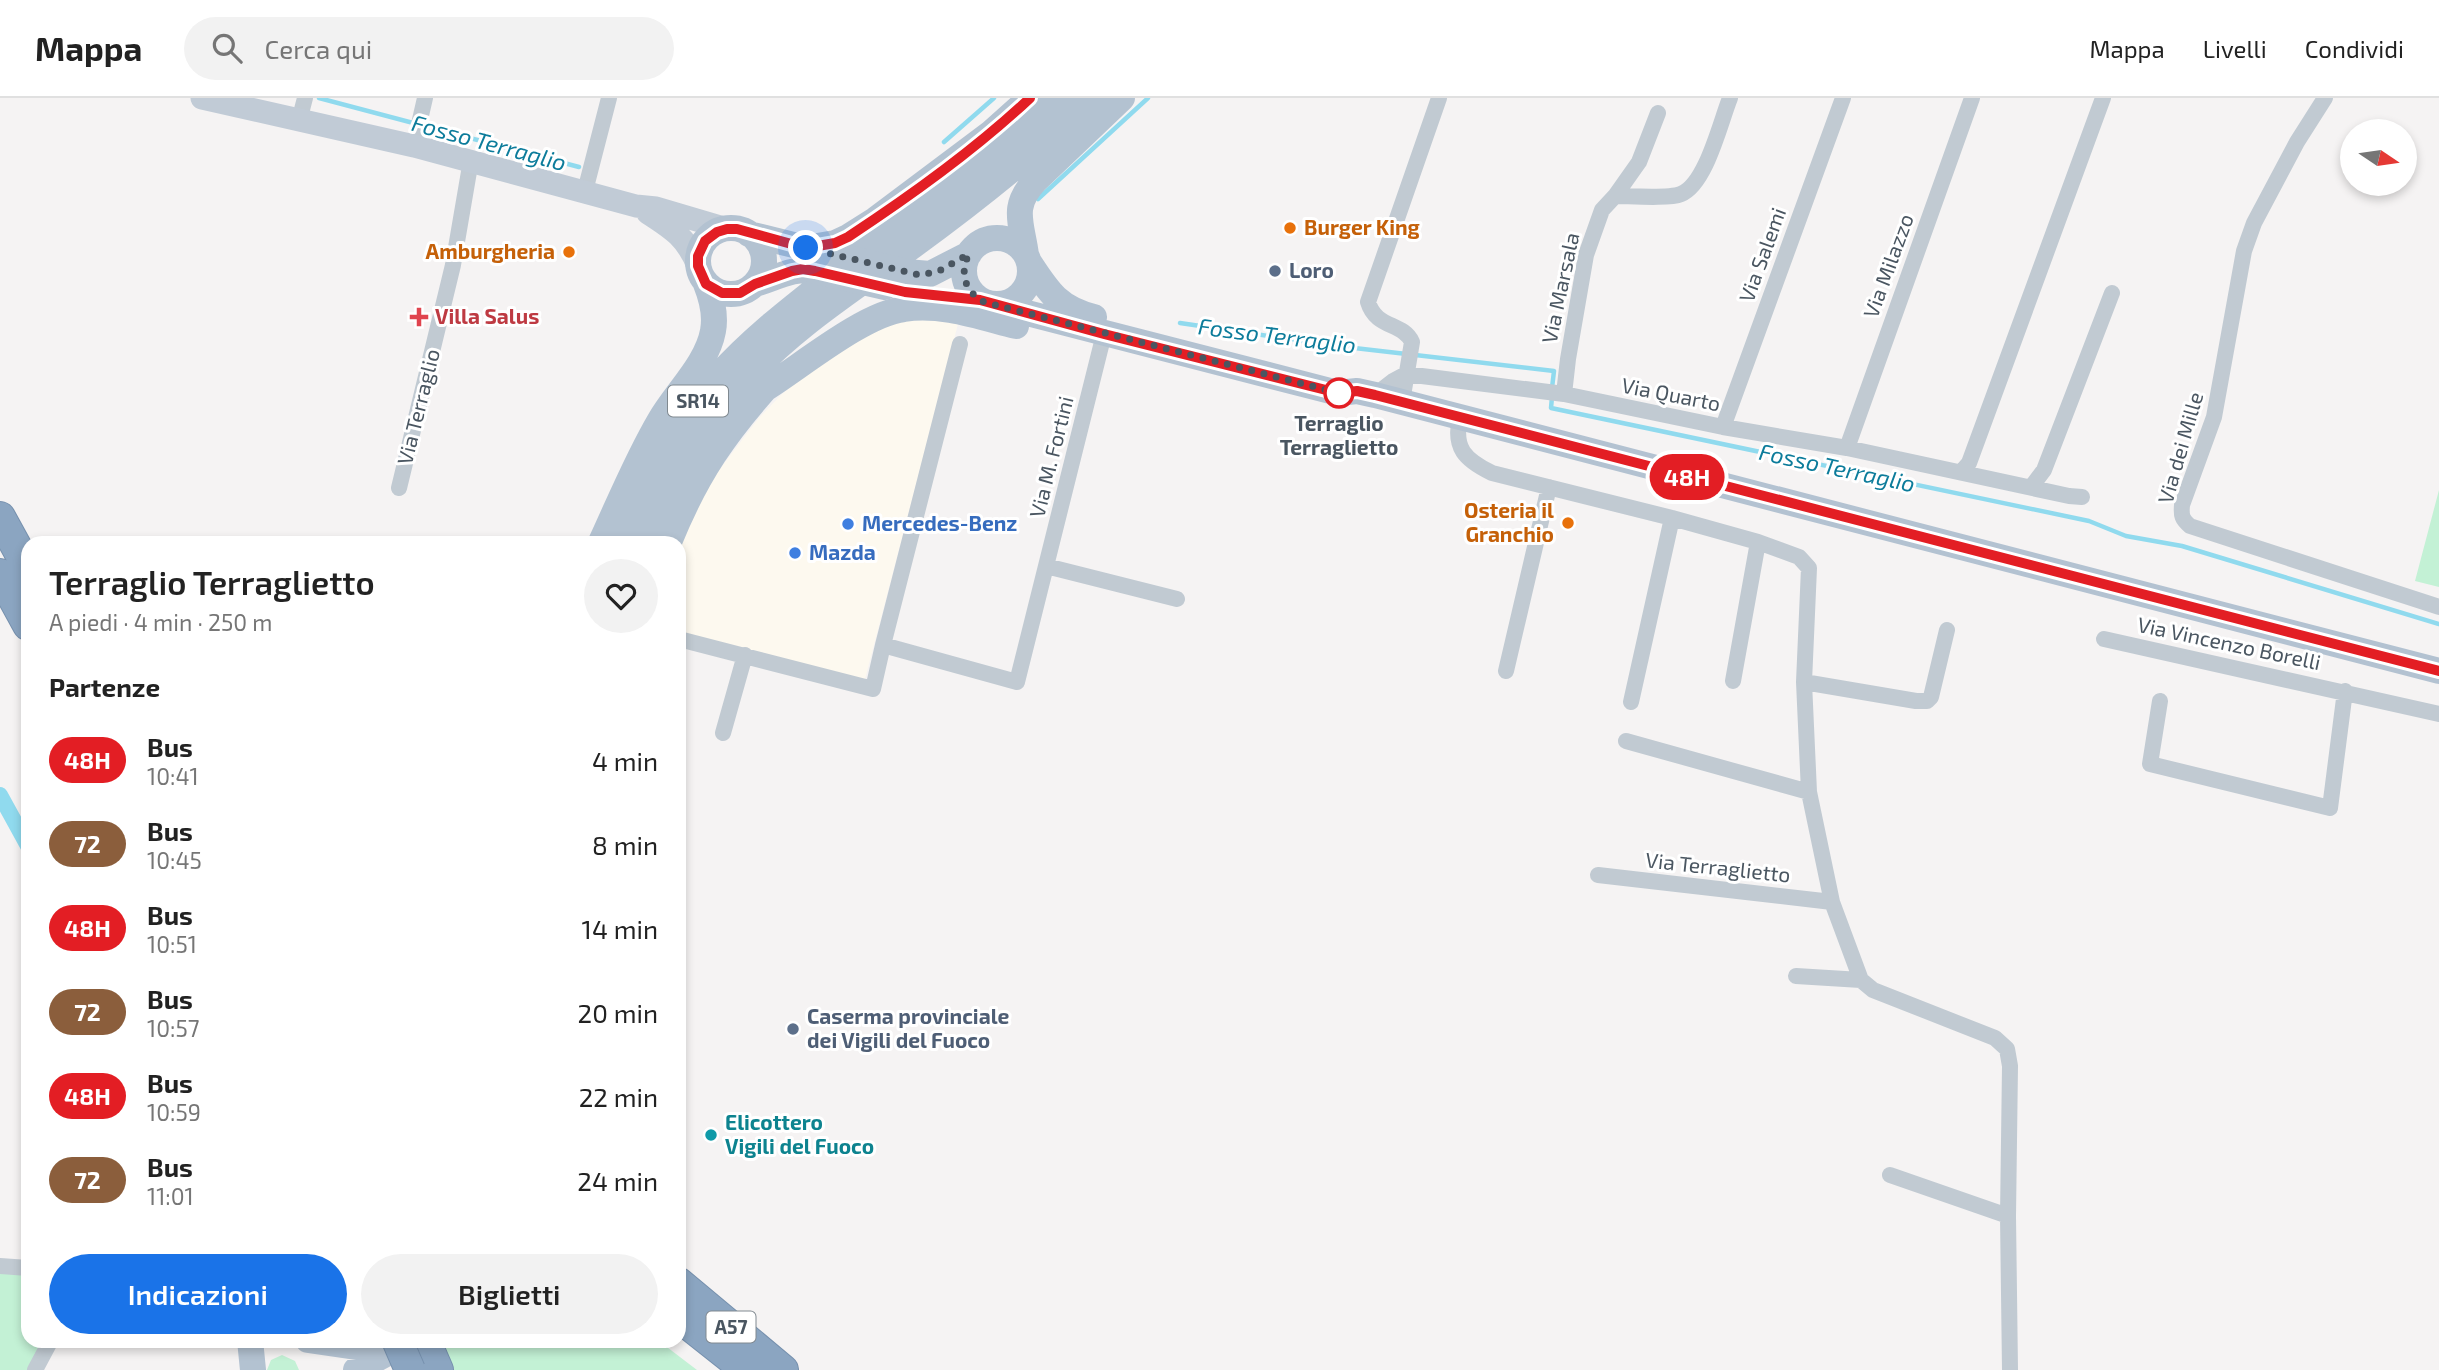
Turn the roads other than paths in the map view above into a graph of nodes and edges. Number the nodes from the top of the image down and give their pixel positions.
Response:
1 (202, 98) edge
2 (305, 98) edge
3 (425, 98) edge
4 (609, 98) edge
5 (1030, 98) edge
6 (1060, 98) edge
7 (1092, 98) edge
8 (1122, 98) edge
9 (1438, 98) edge
10 (1730, 98) edge
11 (1843, 98) edge
12 (1972, 98) edge
13 (2104, 98) edge
14 (2325, 98) edge
15 (1658, 113) dead end
16 (299, 121) junction
17 (414, 141) junction
18 (471, 160) junction
19 (589, 179) junction
20 (1615, 196) junction
21 (636, 206) junction
22 (738, 231) junction
23 (969, 254) junction
24 (1027, 259) junction
25 (823, 267) junction
26 (702, 275) junction
27 (895, 275) junction
28 (755, 284) junction
29 (2112, 293) dead end
30 (988, 302) junction
31 (1104, 334) junction
32 (960, 344) dead end
33 (1407, 369) junction
34 (763, 390) junction
35 (1558, 392) junction
36 (1366, 393) junction
37 (1402, 402) junction
38 (1460, 418) junction
39 (1723, 427) junction
40 (1847, 448) junction
41 (1962, 471) junction
42 (2032, 486) junction
43 (1549, 487) junction
44 (399, 488) dead end
45 (2082, 496) dead end
46 (0, 517) edge
47 (1672, 518) junction
48 (604, 536) edge
49 (626, 536) edge
50 (651, 536) edge
51 (672, 536) edge
52 (1758, 542) junction
53 (21, 555) edge
54 (1046, 566) junction
55 (0, 574) edge
56 (1177, 599) dead end
57 (2439, 607) edge
58 (21, 612) edge
59 (1947, 630) dead end
60 (2104, 639) dead end
61 (686, 641) edge
62 (883, 645) junction
63 (745, 655) junction
64 (1506, 671) dead end
65 (2439, 671) edge
66 (1733, 681) dead end
67 (1804, 682) junction
68 (2345, 691) junction
69 (2160, 701) dead end
70 (1631, 702) dead end
71 (2439, 714) edge
72 (723, 733) dead end
73 (1626, 741) dead end
74 (1809, 792) junction
75 (1598, 876) dead end
76 (1832, 902) junction
77 (1796, 976) dead end
78 (1861, 980) junction
79 (1890, 1175) dead end
80 (2008, 1216) junction
81 (0, 1266) edge
82 (21, 1268) edge
83 (686, 1289) edge
84 (686, 1323) edge
85 (47, 1348) edge
86 (251, 1348) edge
87 (363, 1348) edge
88 (420, 1353) edge
89 (35, 1370) edge
90 (253, 1370) edge
91 (356, 1370) edge
92 (746, 1370) edge
93 (783, 1370) edge
94 (2010, 1370) edge

1 - 16 main road
2 - 16 street
3 - 17 street
4 - 19 street
5 - 25 main road
6 - 25 main road
7 - 27 main road, SR14
8 - 24 main road
9 - 33 street
10 - 20 street
11 - 39 street, Via Salemi
12 - 40 street, Via Milazzo
13 - 41 street
14 - 57 street, Via dei Mille
15 - 20 street, Via Marsala
16 - 17 main road
17 - 18 main road
18 - 19 main road
18 - 44 street, Via Terraglio
19 - 21 main road
20 - 35 street, Via Marsala
21 - 22 main road
21 - 26 main road
22 - 25 main road
22 - 26 main road
22 - 28 main road
23 - 24 main road
23 - 27 main road
23 - 30 main road
24 - 30 main road
24 - 36 main road
25 - 27 main road, bridge
25 - 28 main road
25 - 49 main road, SR14
26 - 28 main road
26 - 48 main road, SR14
27 - 30 main road
27 - 34 main road, SR14
27 - 50 main road, SR14
29 - 42 street
30 - 31 main road
31 - 34 main road
31 - 36 main road
31 - 54 street, Via M. Fortini
32 - 62 street
33 - 35 street, Via Quarto
33 - 36 street
33 - 37 street
34 - 51 main road, SR14
35 - 39 street, Via Quarto
36 - 37 main road
37 - 38 main road
38 - 43 street, Via Terraglietto
38 - 65 main road
39 - 40 street, Via Quarto
40 - 41 street, Via Quarto
41 - 42 street, Via Quarto
42 - 45 street, Via Quarto
43 - 47 street, Via Terraglietto
43 - 64 street
46 - 53 highway
47 - 52 street, Via Terraglietto
47 - 70 street
52 - 66 street
52 - 67 street, Via Terraglietto
54 - 56 street
54 - 62 street, Via M. Fortini
55 - 58 highway
59 - 67 street
60 - 68 street, Via Vincenzo Borelli
61 - 63 street
62 - 63 street
63 - 72 street
67 - 74 street, Via Terraglietto
68 - 69 street, Via Vincenzo Borelli
68 - 71 street, Via Vincenzo Borelli
73 - 74 street
74 - 76 street, Via Terraglietto
75 - 76 street, Via Terraglietto
76 - 78 street, Via Terraglietto
77 - 78 street
78 - 80 street
79 - 80 street
80 - 94 street
81 - 82 street
83 - 93 highway, A57
84 - 92 highway, A57
85 - 89 street
86 - 90 main road
87 - 88 main road
88 - 91 main road

